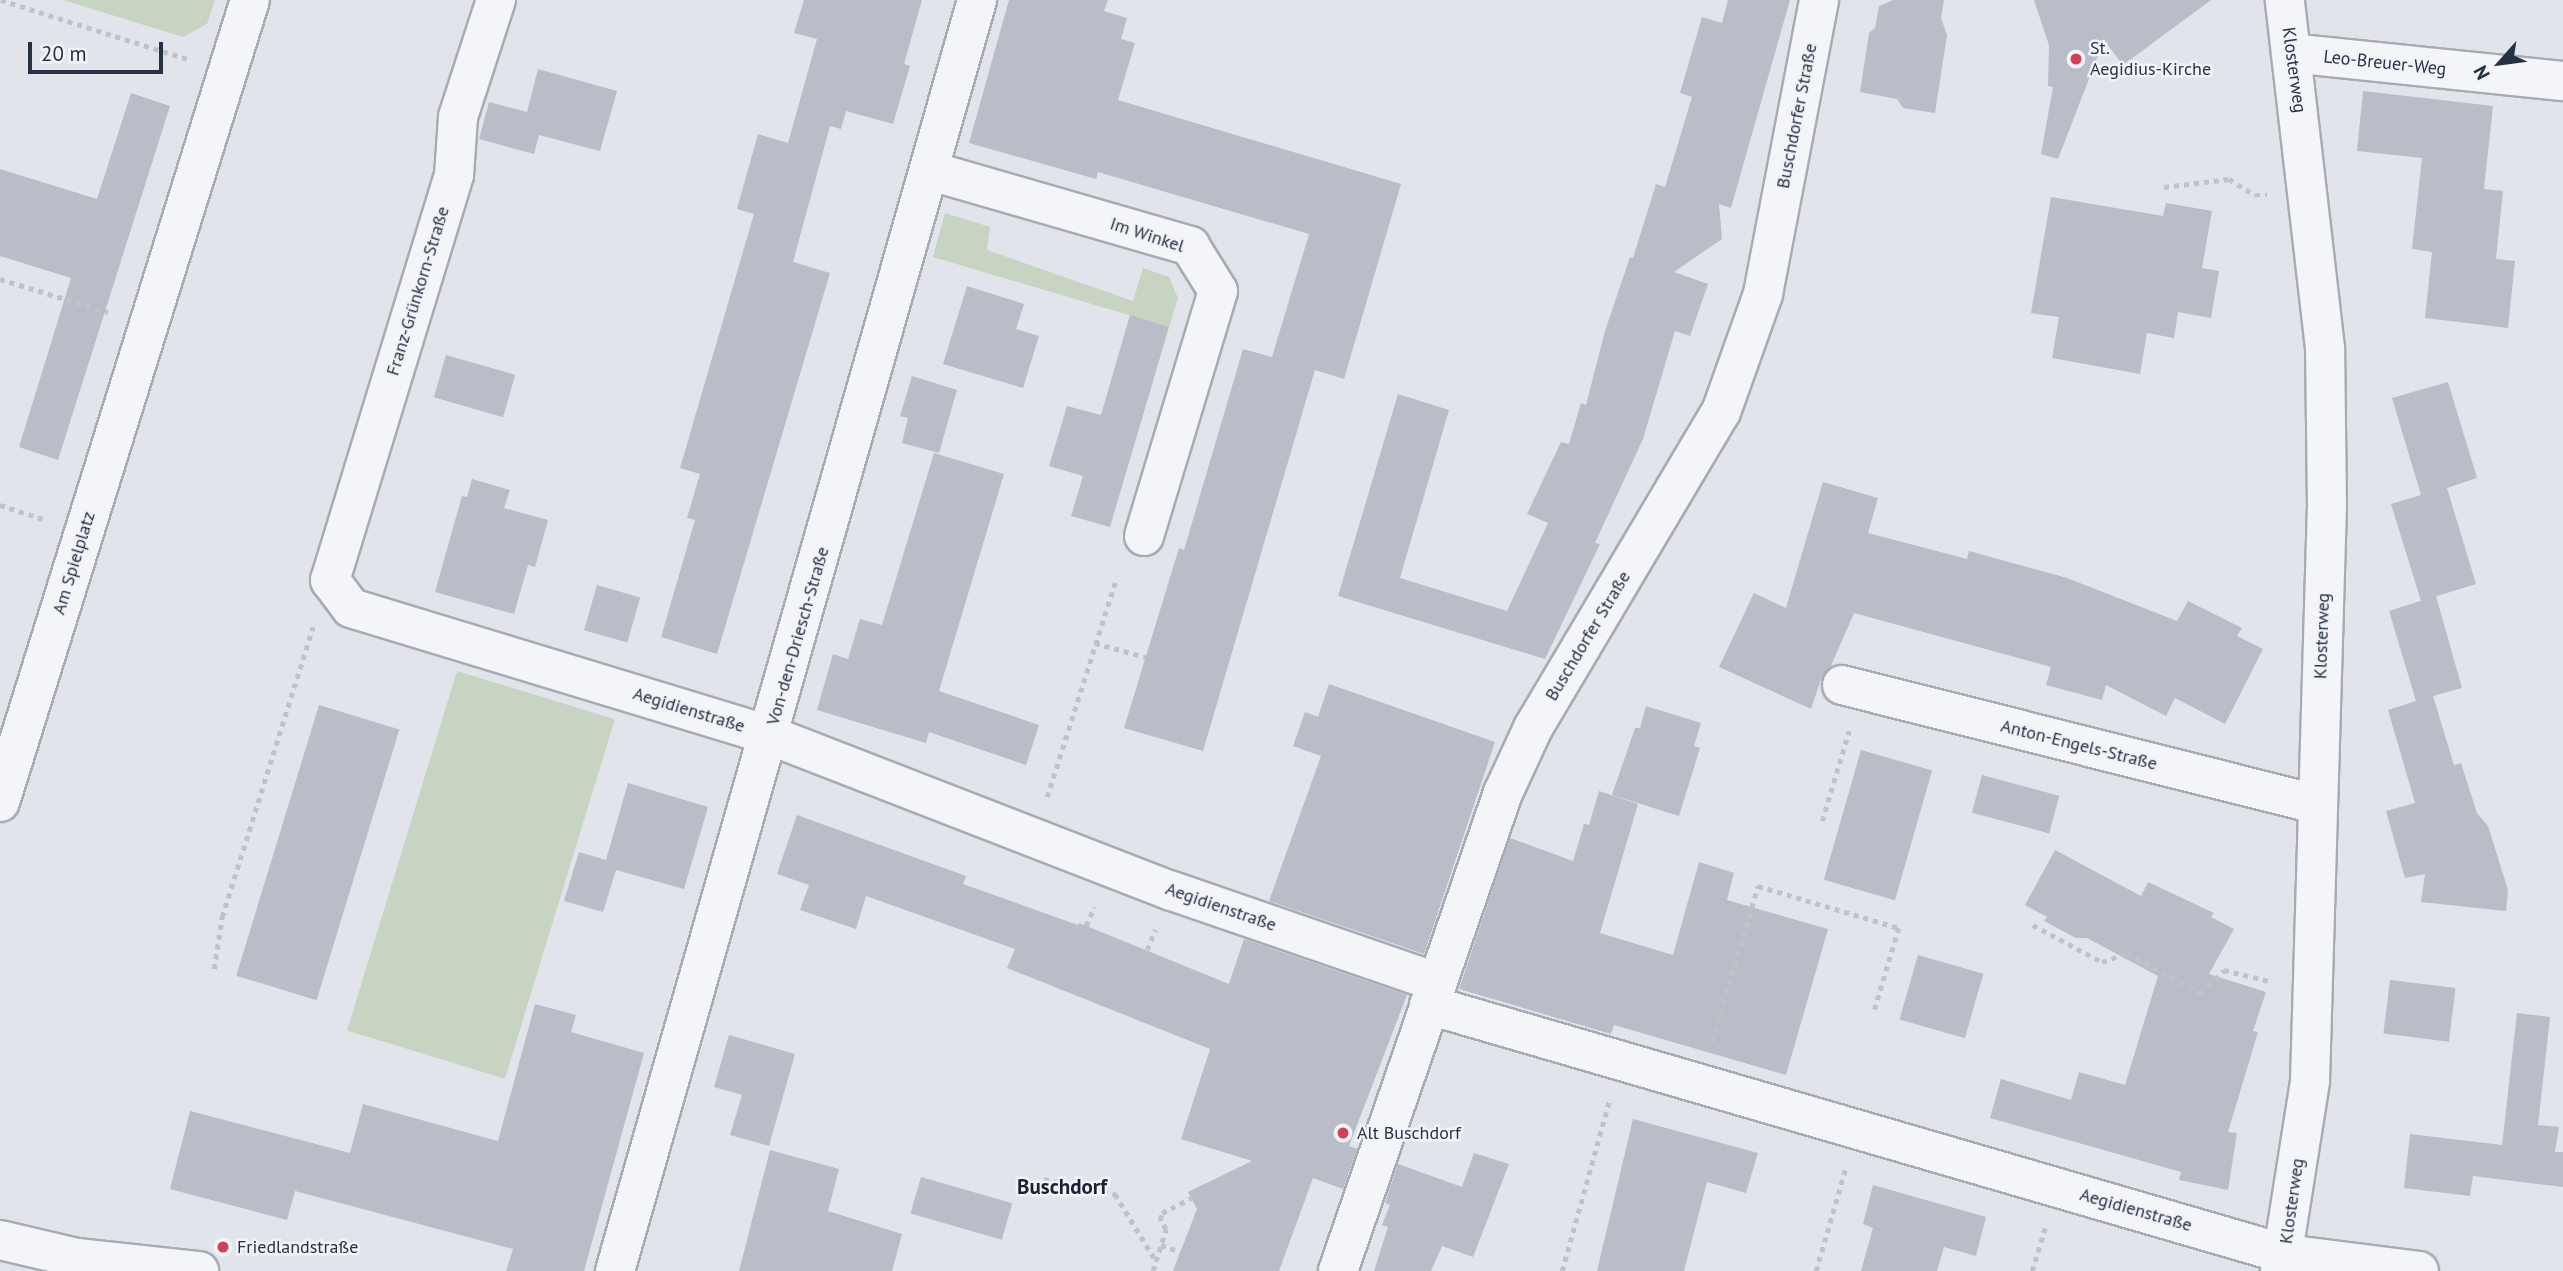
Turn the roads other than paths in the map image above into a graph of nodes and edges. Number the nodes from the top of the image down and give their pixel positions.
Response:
1 (250, 0) edge
2 (496, 0) edge
3 (977, 0) edge
4 (1819, 0) edge
5 (2285, 0) edge
6 (2291, 53) junction
7 (2563, 81) edge
8 (931, 171) junction
9 (1144, 536) dead end
10 (330, 580) joint
11 (1852, 688) road end
12 (769, 735) junction
13 (0, 802) edge
14 (2316, 804) junction
15 (1433, 993) junction
16 (0, 1240) edge
17 (2282, 1262) edge
18 (199, 1271) edge
19 (615, 1271) edge
20 (1338, 1271) edge
21 (2419, 1271) edge

1 - 13 street, Am Spielplatz
2 - 10 street, Franz-Grünkorn-Straße
3 - 8 street, Von-den-Driesch-Straße
4 - 15 street, Buschdorfer Straße
5 - 6 street, Klosterweg
6 - 7 street, Leo-Breuer-Weg
6 - 14 street, Klosterweg
8 - 9 street, Im Winkel
8 - 12 street, Von-den-Driesch-Straße
10 - 12 street, Aegidienstraße
11 - 14 street, Anton-Engels-Straße
12 - 15 street, Aegidienstraße
12 - 19 street, Von-den-Driesch-Straße
14 - 17 street, Klosterweg
15 - 17 street, Aegidienstraße
15 - 20 street, Buschdorfer Straße
16 - 18 street
17 - 21 street, Aegidienstraße

